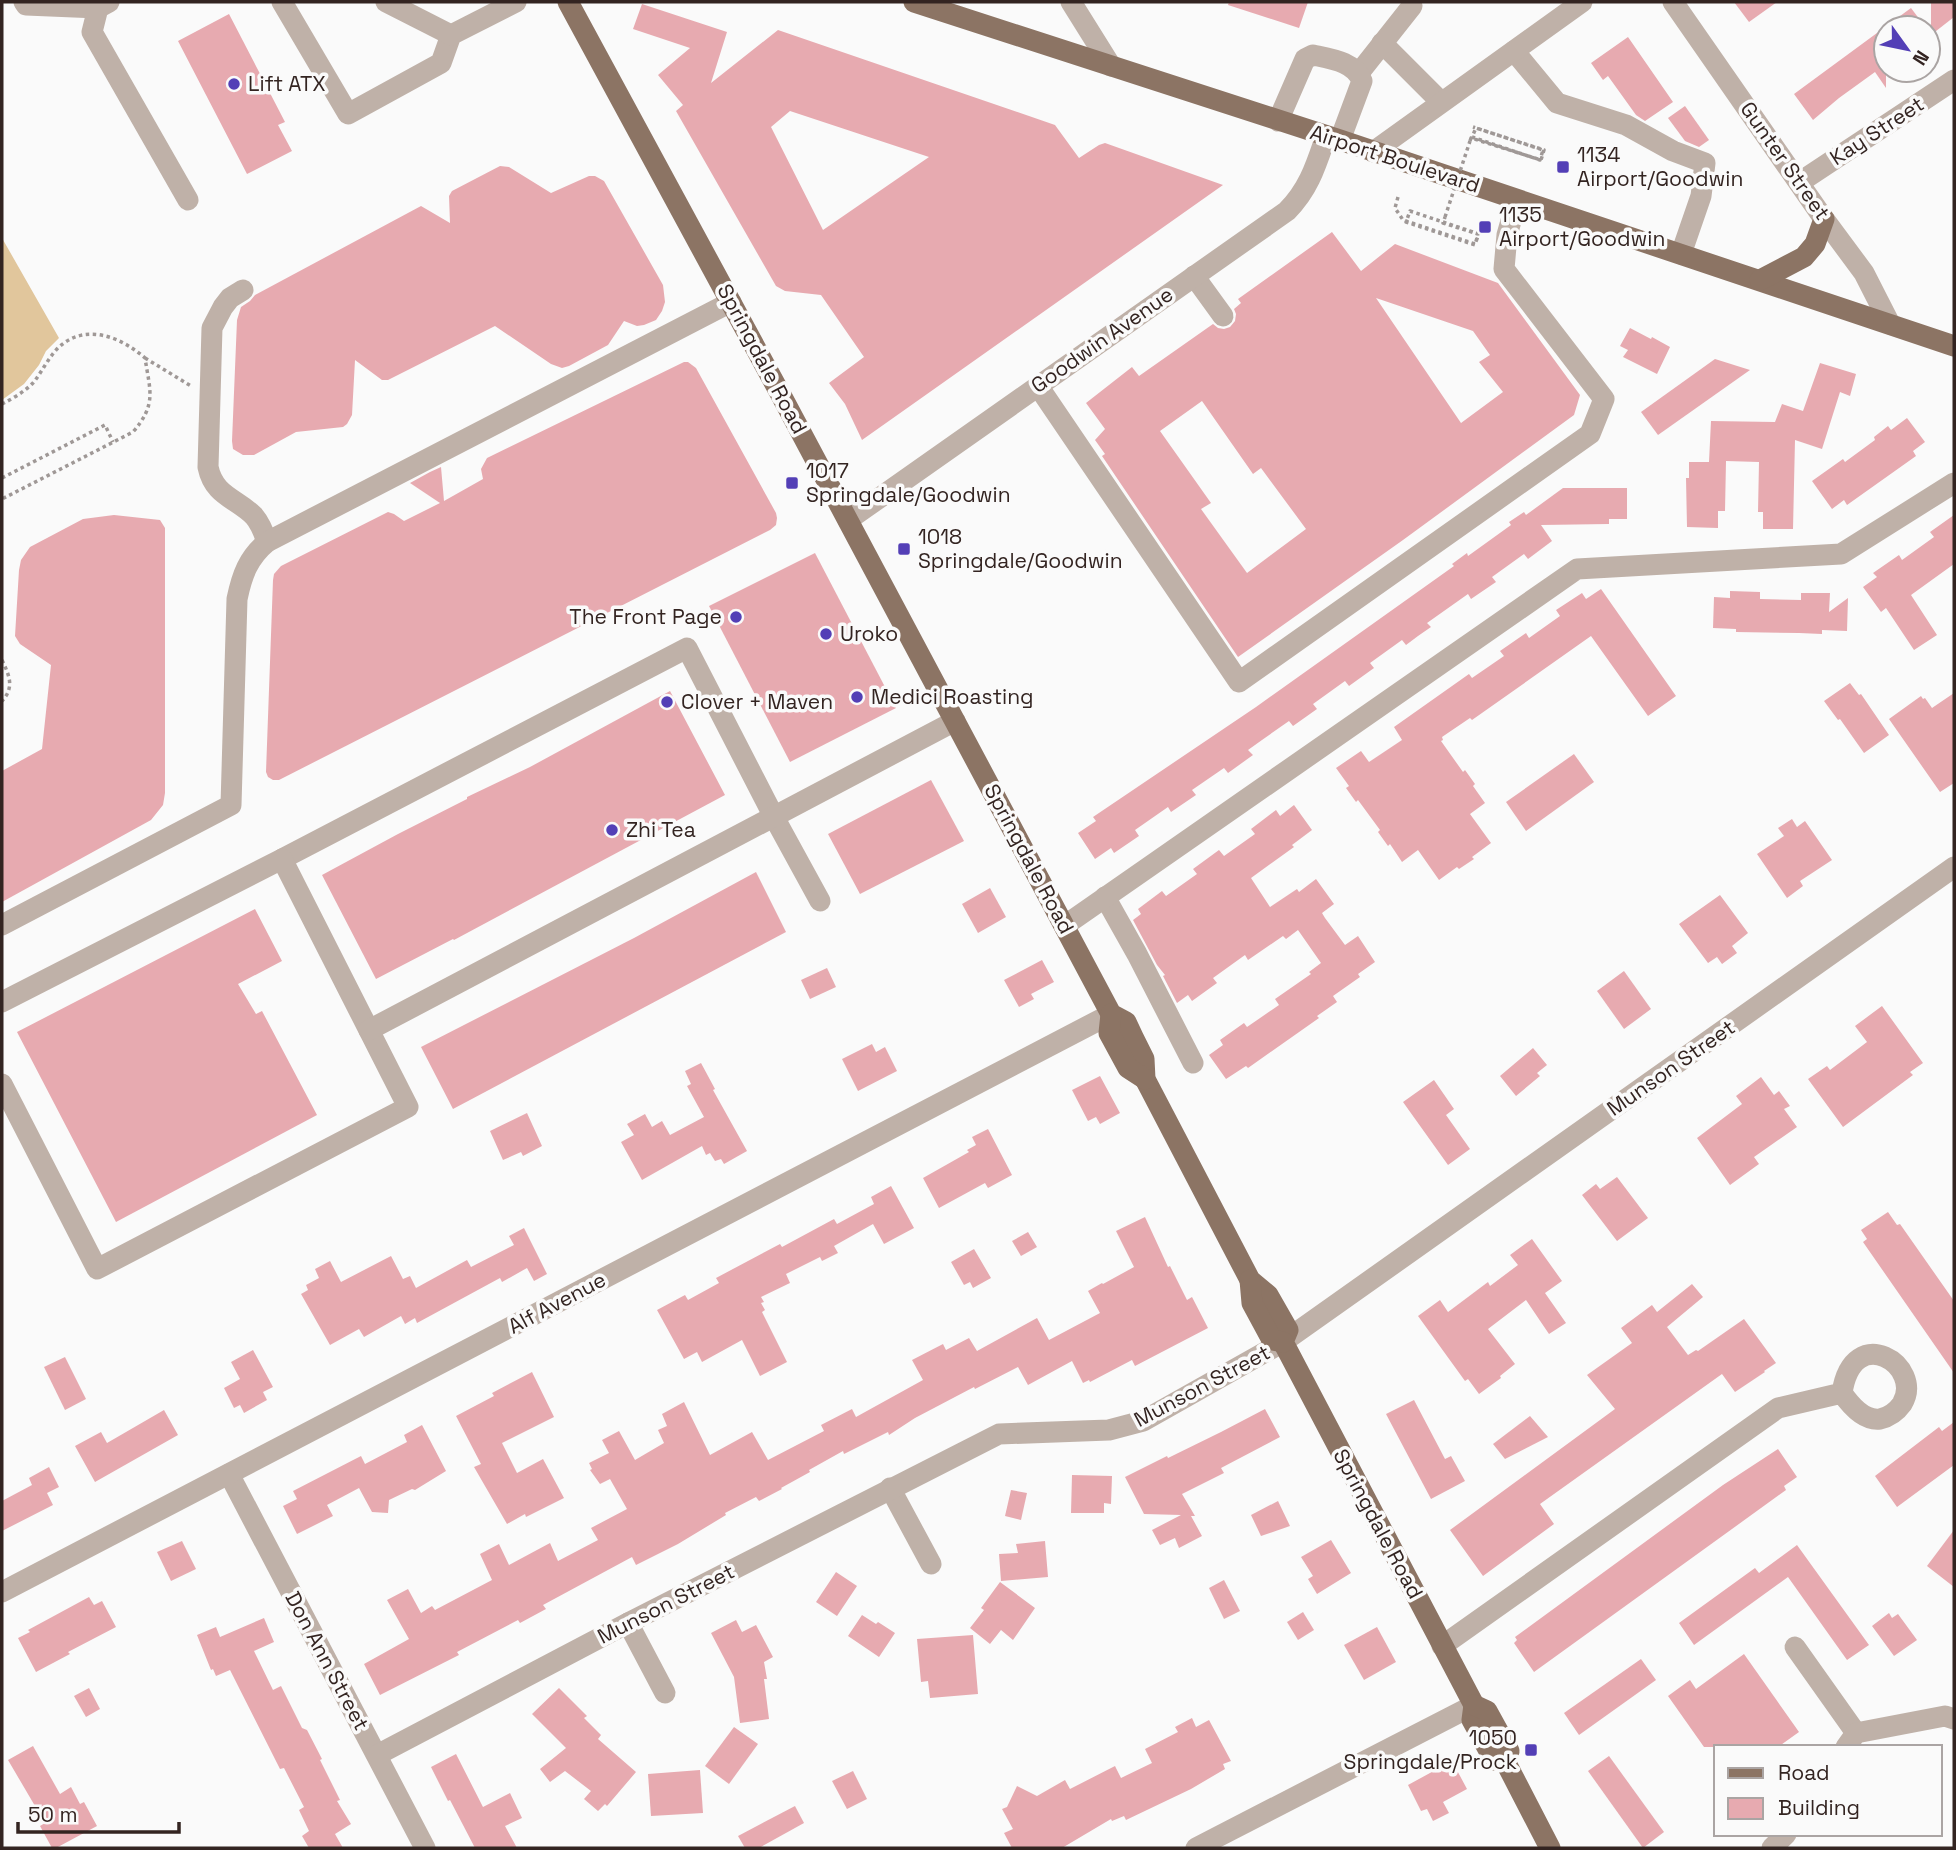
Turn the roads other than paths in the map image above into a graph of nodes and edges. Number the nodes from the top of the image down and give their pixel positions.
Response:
1 (24, 2) edge
2 (282, 2) edge
3 (386, 2) edge
4 (516, 2) edge
5 (568, 2) edge
6 (914, 2) edge
7 (1071, 2) edge
8 (1582, 2) edge
9 (1673, 2) edge
10 (104, 5) edge
11 (939, 6) edge
12 (1412, 6) dead end
13 (416, 9) edge
14 (451, 35) junction
15 (1382, 43) junction
16 (1514, 51) junction
17 (1111, 66) junction
18 (1359, 73) junction
19 (1954, 80) edge
20 (1931, 96) junction
21 (1441, 102) junction
22 (1954, 103) edge
23 (1278, 121) junction
24 (1333, 138) junction
25 (1373, 152) junction
26 (1800, 182) junction
27 (188, 200) dead end
28 (1517, 200) junction
29 (1824, 219) junction
30 (1681, 254) junction
31 (1194, 276) junction
32 (1759, 280) junction
33 (243, 290) dead end
34 (731, 302) junction
35 (1223, 316) dead end
36 (1890, 324) junction
37 (1954, 346) edge
38 (1038, 386) junction
39 (1954, 483) edge
40 (848, 520) junction
41 (267, 542) junction
42 (955, 721) junction
43 (774, 817) junction
44 (282, 859) junction
45 (1954, 867) edge
46 (1105, 897) junction
47 (820, 901) dead end
48 (2, 925) edge
49 (1064, 926) junction
50 (2, 1002) edge
51 (1111, 1014) junction
52 (369, 1030) junction
53 (1193, 1063) dead end
54 (2, 1084) edge
55 (1283, 1342) junction
56 (1842, 1393) dead end
57 (229, 1474) junction
58 (890, 1488) junction
59 (931, 1564) dead end
60 (2, 1592) edge
61 (628, 1623) junction
62 (1442, 1646) junction
63 (1795, 1647) dead end
64 (665, 1693) dead end
65 (1474, 1705) junction
66 (1954, 1719) edge
67 (1851, 1740) edge
68 (377, 1755) junction
69 (425, 1848) edge
70 (1196, 1848) edge
71 (1550, 1848) edge

1 - 10 street
2 - 14 street
3 - 13 street
4 - 14 street
5 - 34 main road, Springdale Road
6 - 11 main road, Airport Boulevard
7 - 17 street
8 - 16 street
9 - 26 street, Gunter Street
10 - 27 street
11 - 17 main road, Airport Boulevard
12 - 15 street
13 - 14 street
15 - 18 street
15 - 21 street
16 - 21 street
16 - 30 street
17 - 23 main road, Airport Boulevard
18 - 23 street
18 - 24 street, Goodwin Avenue
19 - 20 street, Kay Street
20 - 22 street
20 - 26 street, Kay Street
21 - 25 street
23 - 24 main road, Airport Boulevard
24 - 25 main road, Airport Boulevard
24 - 31 street, Goodwin Avenue
25 - 28 main road, Airport Boulevard
26 - 29 street, Gunter Street
28 - 30 main road, Airport Boulevard
28 - 38 street
29 - 32 main road
29 - 36 street, Gunter Street
30 - 32 main road, Airport Boulevard
31 - 35 street
31 - 38 street, Goodwin Avenue
32 - 36 main road, Airport Boulevard
33 - 41 street
34 - 40 main road, Springdale Road
34 - 41 street
36 - 37 main road, Airport Boulevard
38 - 40 street, Goodwin Avenue
39 - 46 street
40 - 42 main road, Springdale Road
41 - 48 street
42 - 43 street
42 - 49 main road, Springdale Road
43 - 44 street
43 - 47 street
43 - 52 street
44 - 50 street
44 - 52 street
45 - 55 street, Munson Street
46 - 49 street
46 - 53 street
49 - 51 main road, Springdale Road
51 - 55 main road, Springdale Road
51 - 57 street, Alf Avenue
52 - 54 street
55 - 58 street, Munson Street
55 - 62 main road, Springdale Road
56 - 62 street
57 - 60 street, Alf Avenue
57 - 68 street, Don Ann Street
58 - 59 street
58 - 61 street, Munson Street
61 - 64 street
61 - 68 street, Munson Street
62 - 65 main road, Springdale Road
63 - 67 street
65 - 70 street
65 - 71 main road, Springdale Road
66 - 67 street
68 - 69 street, Don Ann Street

